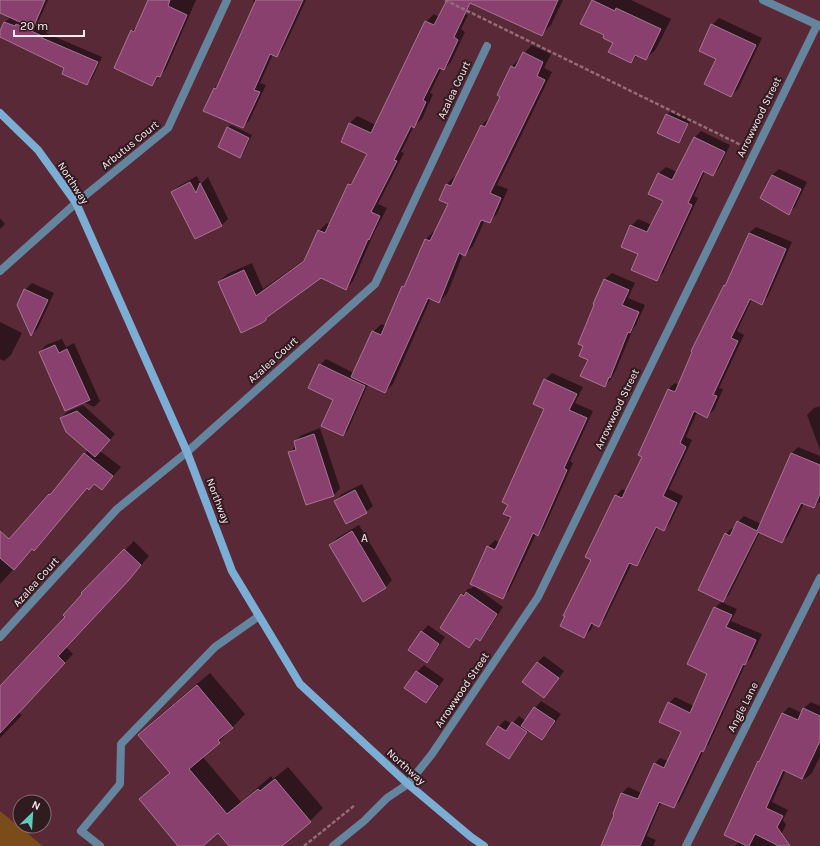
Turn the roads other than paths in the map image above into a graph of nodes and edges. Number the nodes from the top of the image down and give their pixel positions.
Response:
1 (227, 0) edge
2 (763, 0) edge
3 (818, 26) edge
4 (487, 46) dead end
5 (0, 113) edge
6 (76, 203) junction
7 (0, 272) edge
8 (188, 452) junction
9 (820, 578) edge
10 (259, 616) junction
11 (0, 637) edge
12 (408, 784) junction
13 (100, 846) edge
14 (333, 846) edge
15 (484, 846) edge
16 (686, 846) edge

1 - 6 street, Arbutus Court
2 - 3 street
3 - 12 street, Arrowwood Street
4 - 8 street, Azalea Court
5 - 6 street, Northway
6 - 7 street, Arbutus Court
6 - 8 street, Northway
8 - 10 street, Northway
8 - 11 street, Azalea Court
9 - 16 street, Angle Lane
10 - 12 street, Northway
10 - 13 street
12 - 14 street, Arrowwood Street
12 - 15 street, Northway

